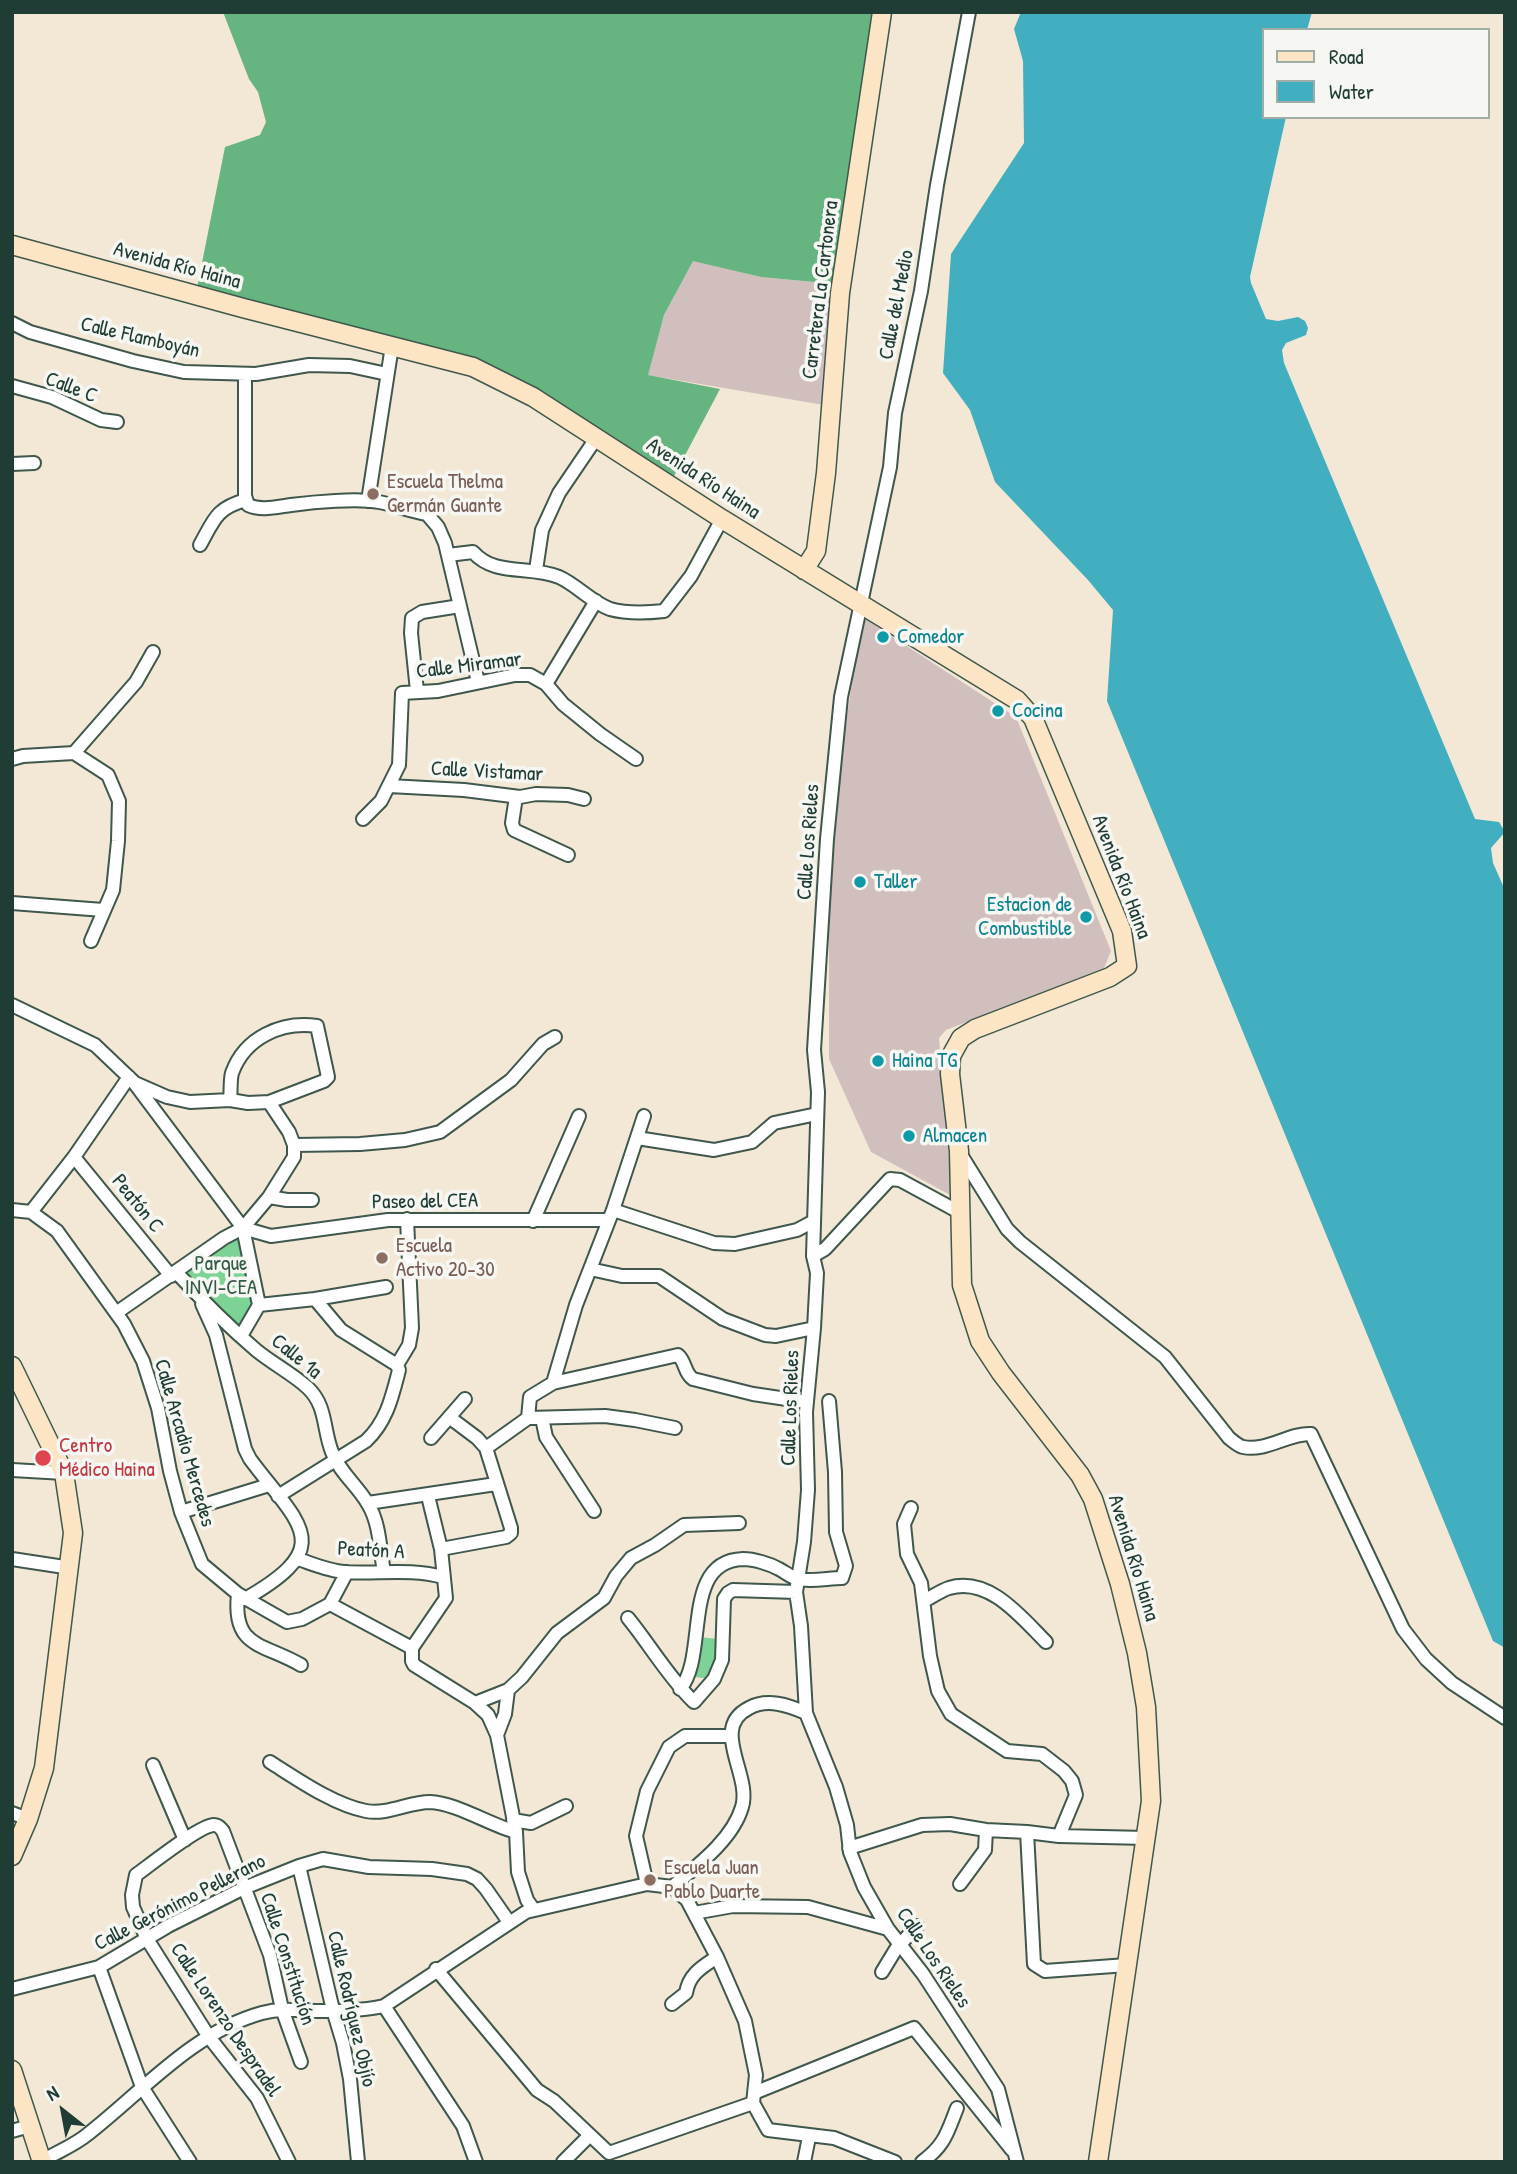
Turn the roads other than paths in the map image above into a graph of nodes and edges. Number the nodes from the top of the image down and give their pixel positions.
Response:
1 (882, 12) edge
2 (969, 12) edge
3 (12, 245) edge
4 (12, 323) edge
5 (392, 346) junction
6 (245, 374) junction
7 (387, 374) junction
8 (12, 386) edge
9 (117, 422) dead end
10 (597, 437) junction
11 (34, 463) dead end
12 (12, 464) edge
13 (245, 498) junction
14 (368, 501) junction
15 (722, 519) junction
16 (200, 545) dead end
17 (448, 555) junction
18 (536, 570) junction
19 (804, 570) junction
20 (596, 600) junction
21 (860, 605) junction
22 (460, 606) junction
23 (153, 652) dead end
24 (478, 682) junction
25 (546, 684) junction
26 (417, 691) junction
27 (74, 753) junction
28 (12, 759) edge
29 (636, 759) dead end
30 (389, 786) junction
31 (516, 797) junction
32 (584, 799) dead end
33 (363, 819) dead end
34 (568, 855) dead end
35 (12, 903) edge
36 (103, 910) junction
37 (91, 941) dead end
38 (12, 1004) edge
39 (555, 1037) dead end
40 (132, 1080) junction
41 (230, 1100) junction
42 (270, 1102) junction
43 (817, 1114) junction
44 (579, 1116) dead end
45 (645, 1116) dead end
46 (637, 1138) junction
47 (294, 1145) junction
48 (959, 1152) junction
49 (74, 1157) junction
50 (269, 1196) junction
51 (312, 1200) dead end
52 (12, 1210) edge
53 (31, 1212) junction
54 (959, 1212) junction
55 (611, 1215) junction
56 (407, 1219) junction
57 (814, 1221) junction
58 (533, 1222) junction
59 (243, 1228) junction
60 (813, 1256) junction
61 (590, 1269) junction
62 (174, 1274) junction
63 (386, 1287) dead end
64 (199, 1297) junction
65 (314, 1299) junction
66 (259, 1305) junction
67 (116, 1313) junction
68 (814, 1328) junction
69 (241, 1336) junction
70 (397, 1365) junction
71 (12, 1366) edge
72 (554, 1383) junction
73 (466, 1399) dead end
74 (829, 1401) dead end
75 (807, 1402) junction
76 (449, 1417) junction
77 (528, 1418) junction
78 (542, 1418) junction
79 (675, 1428) dead end
80 (431, 1438) dead end
81 (486, 1448) junction
82 (335, 1461) junction
83 (12, 1470) edge
84 (64, 1473) junction
85 (496, 1484) junction
86 (269, 1485) junction
87 (278, 1496) junction
88 (428, 1496) junction
89 (368, 1503) junction
90 (911, 1508) dead end
91 (594, 1511) dead end
92 (181, 1512) junction
93 (739, 1523) dead end
94 (441, 1549) junction
95 (12, 1559) edge
96 (298, 1559) junction
97 (71, 1568) junction
98 (347, 1572) junction
99 (384, 1572) junction
100 (443, 1577) junction
101 (797, 1586) junction
102 (241, 1596) junction
103 (924, 1601) junction
104 (330, 1604) junction
105 (628, 1618) dead end
106 (1046, 1642) dead end
107 (412, 1648) junction
108 (301, 1665) dead end
109 (680, 1689) junction
110 (508, 1690) junction
111 (475, 1703) junction
112 (806, 1713) junction
113 (1505, 1718) edge
114 (497, 1735) junction
115 (731, 1736) junction
116 (270, 1762) dead end
117 (153, 1765) dead end
118 (566, 1805) dead end
119 (844, 1815) junction
120 (20, 1816) edge
121 (515, 1826) junction
122 (986, 1830) junction
123 (1027, 1832) junction
124 (1059, 1836) junction
125 (1146, 1838) junction
126 (185, 1840) junction
127 (872, 1840) junction
128 (849, 1848) junction
129 (12, 1856) edge
130 (299, 1866) junction
131 (647, 1884) junction
132 (960, 1884) dead end
133 (672, 1887) junction
134 (244, 1888) junction
135 (534, 1910) junction
136 (694, 1913) junction
137 (509, 1922) junction
138 (917, 1926) dead end
139 (888, 1929) junction
140 (147, 1939) junction
141 (900, 1945) junction
142 (717, 1957) junction
143 (1127, 1965) junction
144 (99, 1967) junction
145 (436, 1969) junction
146 (882, 1972) dead end
147 (12, 1989) edge
148 (672, 2004) dead end
149 (384, 2006) junction
150 (282, 2008) junction
151 (333, 2010) junction
152 (209, 2037) junction
153 (301, 2062) dead end
154 (12, 2070) edge
155 (142, 2087) junction
156 (754, 2098) junction
157 (957, 2108) dead end
158 (21, 2129) edge
159 (589, 2136) junction
160 (809, 2137) junction
161 (1016, 2157) edge
162 (42, 2161) edge
163 (190, 2162) edge
164 (289, 2162) edge
165 (358, 2162) edge
166 (476, 2162) edge
167 (563, 2162) edge
168 (804, 2162) edge
169 (895, 2162) edge
170 (922, 2162) edge
171 (1098, 2162) edge

1 - 19 street, Carretera La Cartonera
2 - 21 street, Calle del Medio
3 - 5 street, Avenida Río Haina
4 - 6 street, Calle Flamboyán
5 - 7 street
5 - 10 street, Avenida Río Haina
6 - 7 street, Calle Flamboyán
6 - 13 street
7 - 14 street
8 - 9 street, Calle C
10 - 15 street, Avenida Río Haina
10 - 18 street
11 - 12 street
13 - 14 street
13 - 16 street
14 - 17 street
15 - 19 street, Avenida Río Haina
15 - 20 street
17 - 18 street
17 - 22 street
18 - 20 street
19 - 21 street, Avenida Río Haina
20 - 25 street
21 - 43 street, Calle Los Rieles
21 - 48 street, Avenida Río Haina
22 - 24 street
22 - 26 street
23 - 27 street
24 - 25 street, Calle Miramar
24 - 26 street, Calle Miramar
25 - 29 street, Calle Miramar
26 - 30 street, Calle Miramar
27 - 28 street
27 - 36 street
30 - 31 street, Calle Vistamar
30 - 33 street
31 - 32 street, Calle Vistamar
31 - 34 street
35 - 36 street
36 - 37 street
38 - 40 street
39 - 47 street
40 - 41 street
40 - 49 street
40 - 59 street
41 - 42 street
41 - 42 street
42 - 47 street
43 - 46 street
43 - 57 street, Calle Los Rieles
44 - 58 street
45 - 46 street
46 - 55 street
47 - 50 street
48 - 54 street, Avenida Río Haina
48 - 113 street
49 - 53 street
49 - 62 street, Peatón C
50 - 51 street
50 - 59 street
52 - 53 street
53 - 67 street, Calle Arcadio Mercedes
54 - 60 street
54 - 125 street, Avenida Río Haina
55 - 57 street, Paseo del CEA
55 - 58 street, Paseo del CEA
55 - 61 street
56 - 58 street, Paseo del CEA
56 - 59 street, Paseo del CEA
56 - 70 street
57 - 60 street, Calle Los Rieles
59 - 62 street
59 - 66 street
60 - 68 street, Calle Los Rieles
61 - 68 street
61 - 72 street
62 - 64 street, Calle 1a
62 - 67 street
63 - 65 street
64 - 69 street, Calle 1a
64 - 86 street
65 - 66 street
65 - 70 street
66 - 69 street
67 - 92 street, Calle Arcadio Mercedes
68 - 75 street, Calle Los Rieles
69 - 82 street, Calle 1a
70 - 82 street
71 - 84 street
72 - 75 street
72 - 77 street
73 - 76 street
74 - 101 street
75 - 101 street, Calle Los Rieles
76 - 80 street
76 - 81 street
77 - 78 street
77 - 81 street
78 - 79 street
78 - 91 street
81 - 85 street
82 - 87 street
82 - 89 street, Calle 1a
83 - 84 street
84 - 97 street
85 - 88 street
85 - 94 street
86 - 87 street
86 - 92 street
87 - 96 street
88 - 89 street
88 - 94 street
89 - 99 street, Calle 1a
90 - 103 street
92 - 102 street, Calle Arcadio Mercedes
93 - 110 street
94 - 100 street
95 - 97 street
96 - 98 street, Peatón A
96 - 102 street
97 - 120 street
98 - 99 street, Peatón A
98 - 104 street
99 - 100 street, Peatón A
100 - 107 street
101 - 109 street
101 - 109 street
101 - 112 street, Calle Los Rieles
102 - 104 street, Calle Arcadio Mercedes
102 - 108 street
103 - 106 street
103 - 124 street
104 - 107 street
105 - 109 street
107 - 111 street
110 - 111 street
110 - 114 street
111 - 114 street
112 - 115 street
112 - 119 street, Calle Los Rieles
114 - 121 street
115 - 131 street
115 - 133 street
116 - 121 street
117 - 126 street
118 - 121 street
119 - 127 street
119 - 128 street, Calle Los Rieles
120 - 129 street
121 - 135 street
122 - 123 street
122 - 127 street
122 - 132 street
123 - 124 street
123 - 143 street
124 - 125 street
125 - 143 street, Avenida Río Haina
126 - 134 street, Calle Constitución
126 - 140 street, Calle Lorenzo Despradel
127 - 128 street
128 - 139 street, Calle Los Rieles
130 - 134 street, Calle Gerónimo Pellerano
130 - 137 street, Calle Gerónimo Pellerano
130 - 151 street, Calle Rodríguez Objío
131 - 133 street
131 - 135 street
133 - 136 street
134 - 140 street, Calle Gerónimo Pellerano
134 - 150 street, Calle Constitución
135 - 137 street
136 - 139 street
136 - 142 street
137 - 145 street
138 - 141 street
139 - 141 street, Calle Los Rieles
140 - 144 street, Calle Gerónimo Pellerano
140 - 152 street, Calle Lorenzo Despradel
141 - 146 street
141 - 161 street, Calle Los Rieles
142 - 148 street
142 - 156 street
143 - 171 street, Avenida Río Haina
144 - 147 street, Calle Gerónimo Pellerano
144 - 155 street
145 - 149 street
145 - 159 street
149 - 151 street
149 - 166 street
150 - 151 street
150 - 152 street
150 - 153 street, Calle Constitución
151 - 165 street, Calle Rodríguez Objío
152 - 155 street
152 - 164 street, Calle Lorenzo Despradel
154 - 158 street
155 - 162 street
155 - 163 street
156 - 159 street
156 - 160 street
156 - 161 street
157 - 170 street
158 - 162 street
159 - 167 street
160 - 168 street
160 - 169 street

